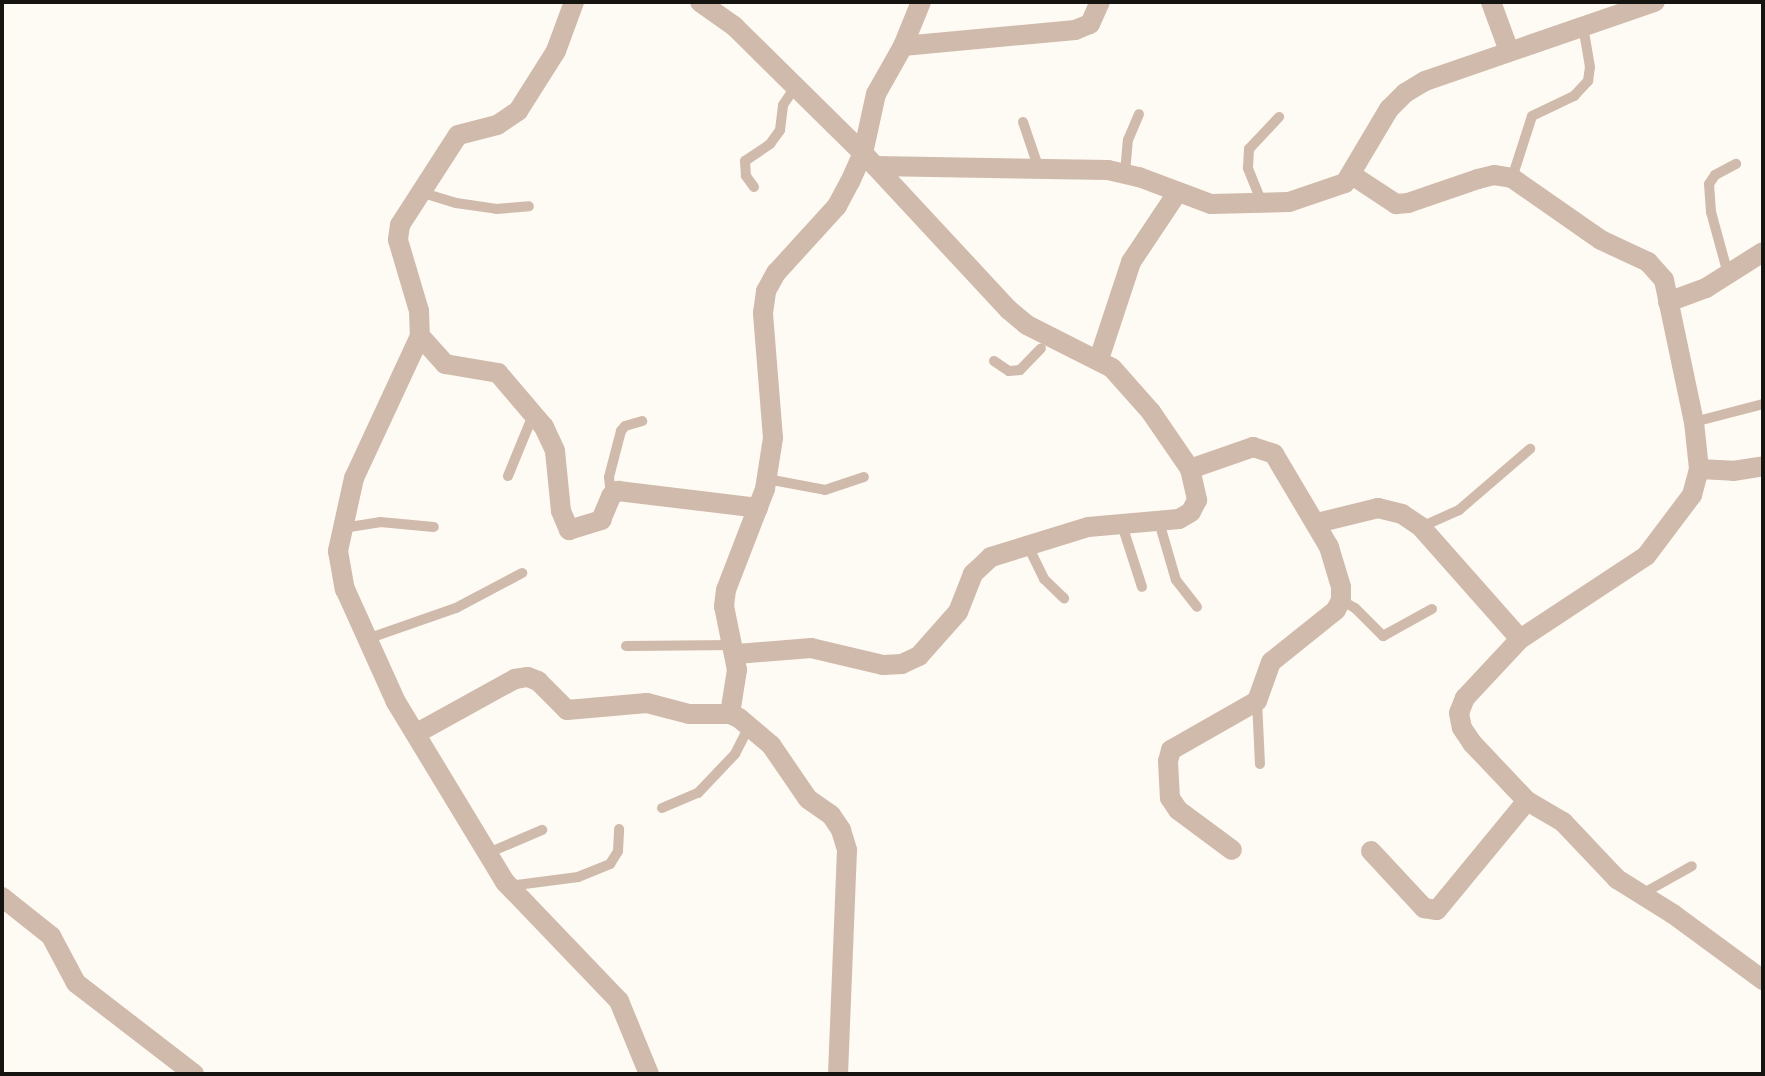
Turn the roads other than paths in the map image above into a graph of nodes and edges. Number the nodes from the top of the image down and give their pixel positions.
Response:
1 (574, 2) edge
2 (700, 2) edge
3 (921, 2) edge
4 (1100, 2) edge
5 (1491, 2) edge
6 (1655, 2) edge
7 (1623, 7) edge
8 (1583, 26) junction
9 (903, 46) junction
10 (1509, 51) junction
11 (795, 87) junction
12 (1139, 114) dead end
13 (1279, 117) dead end
14 (1023, 122) dead end
15 (869, 160) junction
16 (1736, 164) dead end
17 (1039, 169) junction
18 (1125, 173) junction
19 (1352, 175) junction
20 (1512, 178) junction
21 (754, 187) dead end
22 (420, 192) junction
23 (1177, 193) junction
24 (1262, 203) junction
25 (529, 206) dead end
26 (1763, 252) edge
27 (1728, 274) junction
28 (1668, 302) junction
29 (420, 336) junction
30 (1046, 342) junction
31 (1099, 359) junction
32 (994, 361) dead end
33 (1763, 404) edge
34 (533, 415) junction
35 (642, 421) dead end
36 (1694, 422) junction
37 (1530, 449) dead end
38 (1763, 466) edge
39 (1190, 469) junction
40 (1699, 469) junction
41 (508, 476) dead end
42 (864, 477) dead end
43 (767, 479) junction
44 (611, 496) junction
45 (758, 508) junction
46 (1159, 522) junction
47 (1317, 523) junction
48 (1122, 525) junction
49 (434, 527) dead end
50 (1421, 527) junction
51 (341, 529) junction
52 (1028, 546) junction
53 (522, 573) dead end
54 (1142, 587) dead end
55 (1064, 598) dead end
56 (1341, 600) junction
57 (1197, 607) dead end
58 (1432, 609) dead end
59 (367, 639) junction
60 (1520, 639) junction
61 (626, 646) dead end
62 (735, 650) junction
63 (1257, 701) junction
64 (730, 714) junction
65 (749, 726) junction
66 (417, 733) junction
67 (1260, 764) dead end
68 (1527, 801) junction
69 (662, 808) dead end
70 (619, 829) dead end
71 (542, 830) dead end
72 (1232, 850) dead end
73 (1371, 851) dead end
74 (488, 853) junction
75 (1692, 866) dead end
76 (509, 887) junction
77 (1642, 894) junction
78 (2, 897) edge
79 (1763, 980) edge
80 (172, 1066) edge
81 (194, 1074) edge
82 (649, 1074) edge
83 (838, 1074) edge

1 - 22 street
2 - 11 street
3 - 9 street
4 - 9 street
5 - 10 street
6 - 7 street
7 - 8 street
8 - 10 street
8 - 20 lane
9 - 15 street
10 - 19 street
11 - 15 street
11 - 21 lane
12 - 18 lane
13 - 24 lane
14 - 17 lane
15 - 17 street
15 - 30 street
15 - 43 street
16 - 27 lane
17 - 18 street
18 - 23 street
19 - 20 street
19 - 24 street
20 - 28 street
22 - 25 lane
22 - 29 street
23 - 24 street
23 - 31 street
26 - 27 street
27 - 28 street
28 - 36 street
29 - 34 street
29 - 51 street
30 - 31 street
30 - 32 lane
31 - 39 street
33 - 36 lane
34 - 41 lane
34 - 44 street
35 - 44 lane
36 - 40 street
37 - 50 lane
38 - 40 street
39 - 46 street
39 - 47 street
40 - 60 street
42 - 43 lane
43 - 45 street
44 - 45 street
45 - 62 street
46 - 48 street
46 - 57 lane
47 - 50 street
47 - 56 street
48 - 52 street
48 - 54 lane
49 - 51 lane
50 - 60 street
51 - 59 street
52 - 55 lane
52 - 62 street
53 - 59 lane
56 - 58 lane
56 - 63 street
59 - 66 street
60 - 68 street
61 - 62 lane
62 - 64 street
63 - 67 lane
63 - 72 street
64 - 65 street
64 - 66 street
65 - 69 lane
65 - 83 street
66 - 74 street
68 - 73 street
68 - 77 street
70 - 76 lane
71 - 74 lane
74 - 76 street
75 - 77 lane
76 - 82 street
77 - 79 street
78 - 80 street
80 - 81 street

